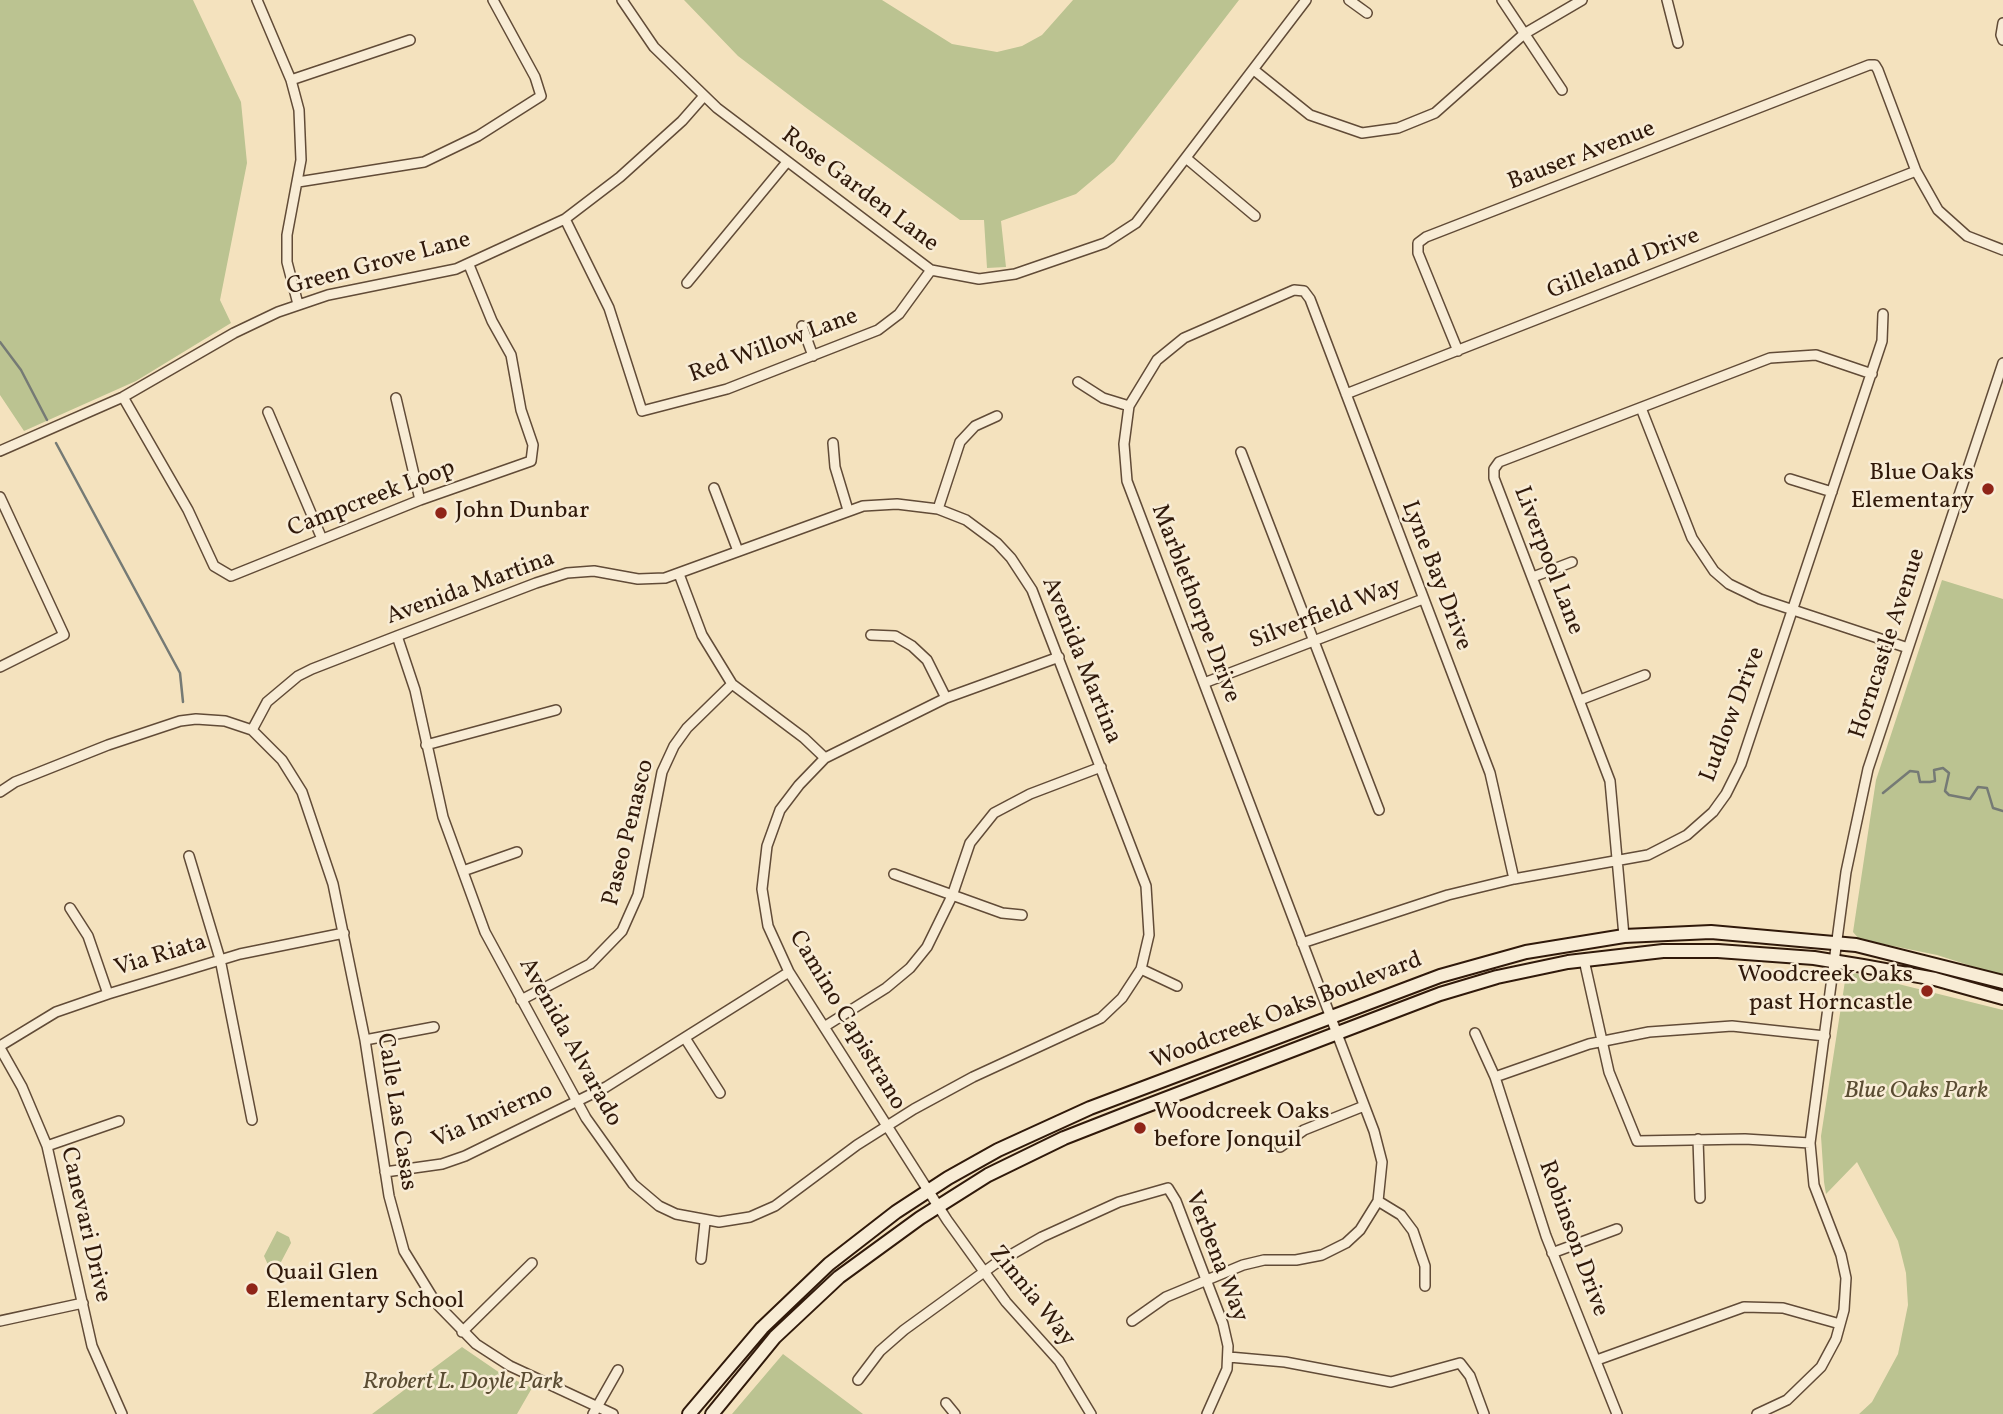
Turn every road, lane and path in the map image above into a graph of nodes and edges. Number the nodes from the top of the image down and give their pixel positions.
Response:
1 (257, 0) edge
2 (493, 0) edge
3 (622, 0) edge
4 (1306, 0) edge
5 (1349, 0) edge
6 (1502, 0) edge
7 (1582, 0) edge
8 (1667, 0) edge
9 (1367, 13) dead end
10 (2003, 23) edge
11 (1524, 34) junction
12 (410, 40) dead end
13 (2003, 40) edge
14 (1678, 43) dead end
15 (1254, 70) junction
16 (291, 80) junction
17 (1562, 90) dead end
18 (704, 96) junction
19 (1186, 158) junction
20 (787, 162) junction
21 (1916, 171) junction
22 (298, 182) junction
23 (1255, 216) dead end
24 (565, 219) junction
25 (2003, 250) edge
26 (469, 265) junction
27 (931, 270) junction
28 (687, 284) dead end
29 (1304, 291) joint
30 (298, 304) junction
31 (1883, 314) dead end
32 (802, 326) dead end
33 (1458, 351) junction
34 (813, 356) junction
35 (2003, 363) edge
36 (1872, 374) junction
37 (1078, 382) dead end
38 (1346, 394) junction
39 (122, 397) junction
40 (396, 398) dead end
41 (1129, 405) junction
42 (1641, 408) junction
43 (268, 412) dead end
44 (997, 416) dead end
45 (833, 443) dead end
46 (0, 451) edge
47 (1241, 452) dead end
48 (1790, 479) dead end
49 (714, 488) dead end
50 (1832, 492) junction
51 (0, 497) edge
52 (420, 500) junction
53 (938, 509) junction
54 (848, 510) junction
55 (322, 539) junction
56 (738, 551) junction
57 (1572, 562) dead end
58 (679, 574) junction
59 (1533, 577) junction
60 (1423, 599) junction
61 (1793, 611) junction
62 (871, 635) dead end
63 (397, 636) junction
64 (1313, 641) junction
65 (1908, 648) junction
66 (1059, 657) junction
67 (0, 667) edge
68 (1645, 675) dead end
69 (1203, 683) junction
70 (732, 684) junction
71 (946, 698) junction
72 (1580, 700) junction
73 (556, 710) dead end
74 (252, 730) junction
75 (426, 745) junction
76 (825, 758) junction
77 (1101, 767) junction
78 (0, 792) edge
79 (1378, 810) dead end
80 (517, 852) dead end
81 (189, 856) dead end
82 (1619, 862) junction
83 (463, 871) junction
84 (894, 874) dead end
85 (1514, 879) junction
86 (952, 896) junction
87 (70, 908) dead end
88 (1022, 915) dead end
89 (344, 933) junction
90 (1624, 936) junction
91 (1302, 943) junction
92 (1837, 943) junction
93 (220, 959) junction
94 (1584, 960) junction
95 (1835, 961) junction
96 (1141, 969) junction
97 (789, 972) junction
98 (2003, 982) edge
99 (1177, 986) dead end
100 (107, 994) junction
101 (2003, 998) edge
102 (521, 1000) junction
103 (1329, 1016) junction
104 (433, 1027) dead end
105 (824, 1027) junction
106 (1336, 1032) junction
107 (1475, 1033) dead end
108 (1825, 1036) junction
109 (685, 1038) junction
110 (365, 1040) junction
111 (1601, 1040) junction
112 (0, 1047) edge
113 (1494, 1077) junction
114 (720, 1093) dead end
115 (576, 1102) junction
116 (1364, 1106) junction
117 (119, 1121) dead end
118 (252, 1121) dead end
119 (886, 1126) junction
120 (1698, 1139) junction
121 (1810, 1143) junction
122 (47, 1146) junction
123 (1280, 1147) dead end
124 (385, 1172) junction
125 (928, 1191) junction
126 (1700, 1198) dead end
127 (1378, 1201) junction
128 (938, 1206) junction
129 (705, 1222) junction
130 (1617, 1228) dead end
131 (1552, 1253) junction
132 (701, 1259) dead end
133 (532, 1263) dead end
134 (983, 1272) junction
135 (1206, 1280) junction
136 (1425, 1286) dead end
137 (83, 1303) junction
138 (0, 1321) edge
139 (1132, 1321) dead end
140 (1840, 1324) junction
141 (463, 1332) junction
142 (1229, 1357) junction
143 (1597, 1360) junction
144 (618, 1370) dead end
145 (858, 1380) dead end
146 (946, 1404) dead end
147 (596, 1410) edge
148 (121, 1411) edge
149 (110, 1414) edge
150 (612, 1414) edge
151 (690, 1414) edge
152 (712, 1414) edge
153 (955, 1414) edge
154 (1091, 1414) edge
155 (1207, 1414) edge
156 (1484, 1414) edge
157 (1617, 1414) edge
158 (1757, 1414) edge

1 - 16 street
2 - 22 street
3 - 18 street, Rose Garden Lane
4 - 15 street, Rose Garden Lane
5 - 9 street
6 - 11 street
7 - 11 street
8 - 14 street
10 - 13 street
11 - 15 street
11 - 17 street
12 - 16 street
15 - 19 street, Rose Garden Lane
16 - 22 street
18 - 20 street, Rose Garden Lane
18 - 24 street, Green Grove Lane
19 - 23 street
19 - 27 street, Rose Garden Lane
20 - 27 street, Rose Garden Lane
20 - 28 street
21 - 25 street
21 - 33 street, Gilleland Drive
21 - 33 street, Bauser Avenue
22 - 30 street
24 - 26 street, Green Grove Lane
24 - 34 street, Red Willow Lane
26 - 30 street, Green Grove Lane
26 - 52 street, Campcreek Loop
27 - 34 street, Red Willow Lane
29 - 38 street, Lyne Bay Drive
29 - 41 street, Marblethorpe Drive
30 - 39 street, Green Grove Lane
31 - 36 street, Ludlow Drive
32 - 34 street
33 - 38 street, Gilleland Drive
35 - 65 street, Horncastle Avenue
36 - 42 street, Liverpool Lane
36 - 50 street, Ludlow Drive
37 - 41 street
38 - 60 street, Lyne Bay Drive
39 - 46 street, Green Grove Lane
39 - 55 street, Campcreek Loop
40 - 52 street
41 - 69 street, Marblethorpe Drive
42 - 59 street, Liverpool Lane
42 - 61 street
43 - 55 street
44 - 53 street
45 - 54 street
47 - 64 street
48 - 50 street
49 - 56 street
50 - 61 street, Ludlow Drive
51 - 67 street
52 - 55 street, Campcreek Loop
53 - 54 street, Avenida Martina
53 - 66 street, Avenida Martina
54 - 56 street, Avenida Martina
56 - 58 street, Avenida Martina
57 - 59 street
58 - 63 street, Avenida Martina
58 - 70 street
59 - 72 street, Liverpool Lane
60 - 64 street, Silverfield Way
60 - 85 street, Lyne Bay Drive
61 - 65 street
61 - 82 street, Ludlow Drive
62 - 71 street
63 - 74 street, Avenida Martina
63 - 75 street, Avenida Alvarado
64 - 69 street, Silverfield Way
64 - 79 street
65 - 92 street, Horncastle Avenue
66 - 71 street, Camino Capistrano
66 - 77 street, Avenida Martina
68 - 72 street
69 - 91 street, Marblethorpe Drive
70 - 76 street
70 - 102 street, Paseo Penasco
71 - 76 street, Camino Capistrano
72 - 82 street, Liverpool Lane
73 - 75 street
74 - 78 street
74 - 89 street, Calle Las Casas
75 - 83 street, Avenida Alvarado
76 - 97 street, Camino Capistrano
77 - 86 street
77 - 96 street, Avenida Martina
80 - 83 street
81 - 93 street
82 - 85 street, Ludlow Drive
82 - 90 street, Liverpool Lane
83 - 102 street, Avenida Alvarado
84 - 86 street
85 - 91 street, Ludlow Drive
86 - 88 street
86 - 105 street
87 - 100 street
89 - 93 street, Via Riata
89 - 110 street, Calle Las Casas
90 - 92 main road, Woodcreek Oaks Boulevard
90 - 103 main road, Woodcreek Oaks Boulevard
91 - 103 street, Marblethorpe Drive
92 - 95 street, Horncastle Avenue
92 - 98 main road, Woodcreek Oaks Boulevard
93 - 100 street, Via Riata
93 - 118 street
94 - 95 main road, Woodcreek Oaks Boulevard
94 - 106 main road, Woodcreek Oaks Boulevard
94 - 111 street
95 - 101 main road, Woodcreek Oaks Boulevard
95 - 108 street
96 - 99 street
96 - 119 street, Avenida Martina
97 - 105 street, Camino Capistrano
97 - 109 street, Via Invierno
100 - 112 street, Via Riata
102 - 115 street, Avenida Alvarado
103 - 106 street, Marblethorpe Drive
103 - 125 main road, Woodcreek Oaks Boulevard
104 - 110 street
105 - 119 street, Camino Capistrano
106 - 116 street, Marblethorpe Drive
106 - 128 main road, Woodcreek Oaks Boulevard
107 - 113 street, Robinson Drive
108 - 111 street
108 - 121 street
109 - 114 street
109 - 115 street, Via Invierno
110 - 124 street, Calle Las Casas
111 - 113 street
111 - 120 street
112 - 122 street, Canevari Drive
113 - 131 street, Robinson Drive
115 - 124 street, Via Invierno
115 - 129 street, Avenida Alvarado
116 - 123 street
116 - 127 street, Marblethorpe Drive
117 - 122 street
119 - 125 street, Camino Capistrano
119 - 129 street, Avenida Alvarado
120 - 121 street
120 - 126 street
121 - 140 street
122 - 137 street, Canevari Drive
124 - 141 street, Calle Las Casas
125 - 128 street, Camino Capistrano
125 - 151 main road, Woodcreek Oaks Boulevard
127 - 135 street
127 - 136 street
128 - 134 street, Zinnia Way
128 - 152 main road, Woodcreek Oaks Boulevard
129 - 132 street
130 - 131 street
131 - 143 street, Robinson Drive
133 - 141 street
134 - 135 street, Verbena Way
134 - 145 street
134 - 154 street, Zinnia Way
135 - 139 street
135 - 142 street, Verbena Way
137 - 138 street
137 - 148 street, Canevari Drive
140 - 143 street
140 - 158 street
141 - 147 street, Calle Las Casas
142 - 155 street, Verbena Way
142 - 156 street
143 - 157 street, Robinson Drive
144 - 147 street
146 - 153 street
147 - 150 street, Calle Las Casas
148 - 149 street

